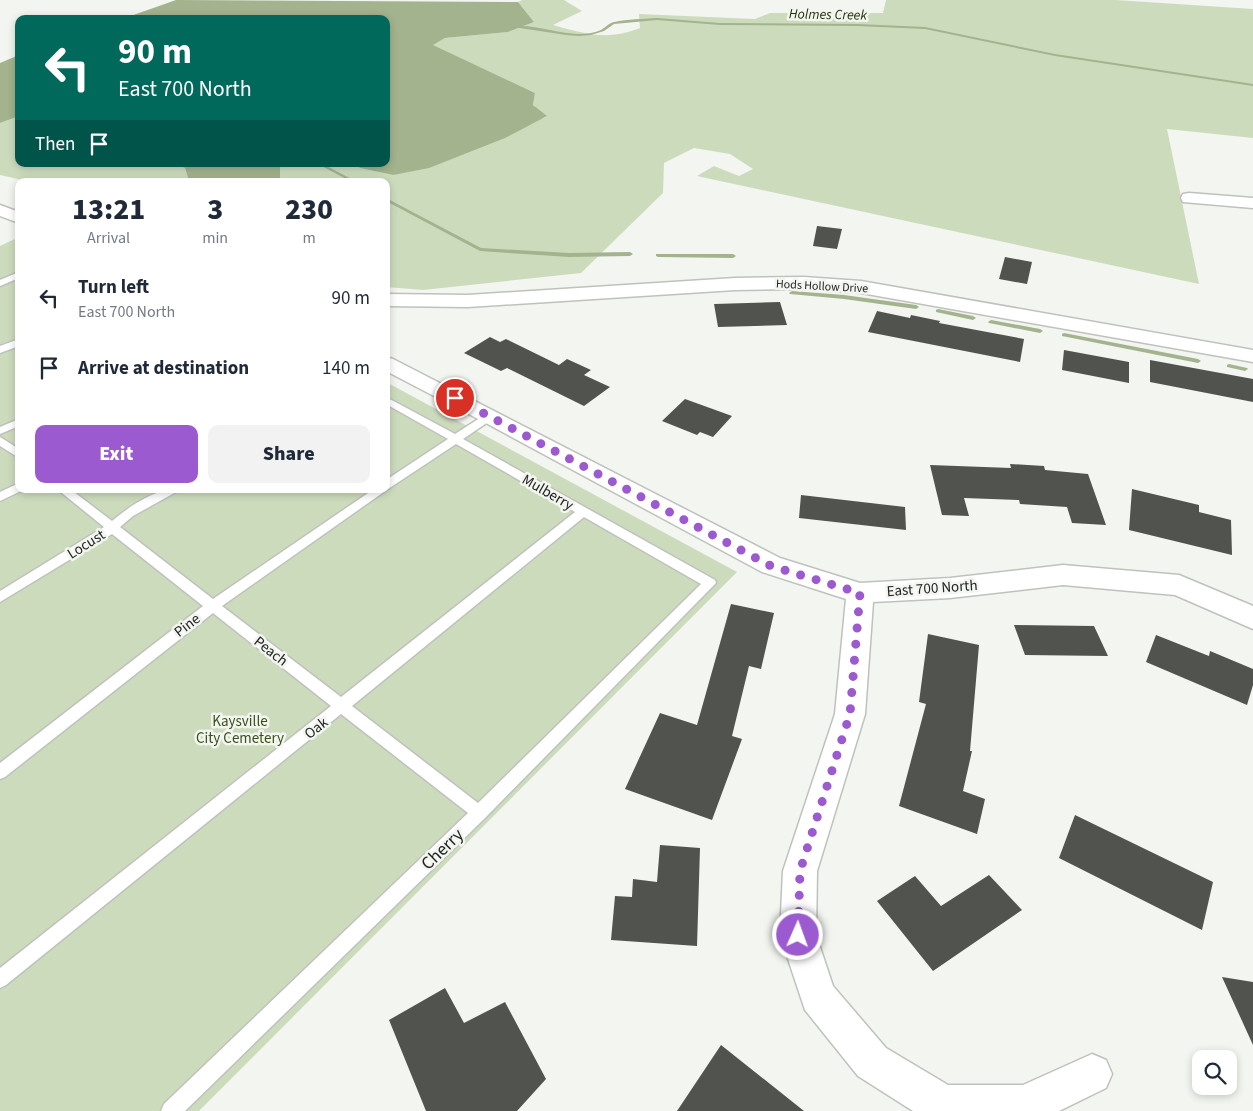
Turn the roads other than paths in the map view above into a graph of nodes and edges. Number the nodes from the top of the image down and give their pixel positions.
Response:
1 (1189, 198) dead end
2 (1253, 203) edge
3 (0, 210) edge
4 (15, 216) edge
5 (15, 277) edge
6 (0, 283) edge
7 (390, 300) edge
8 (15, 344) edge
9 (0, 350) edge
10 (1253, 356) edge
11 (390, 365) edge
12 (390, 402) edge
13 (490, 416) junction
14 (15, 424) edge
15 (0, 431) edge
16 (455, 439) junction
17 (0, 440) edge
18 (15, 452) edge
19 (390, 483) edge
20 (15, 489) edge
21 (68, 493) edge
22 (165, 493) edge
23 (376, 493) edge
24 (0, 497) edge
25 (584, 512) junction
26 (112, 528) junction
27 (710, 584) joint
28 (860, 593) junction
29 (0, 597) edge
30 (212, 606) junction
31 (1253, 618) edge
32 (343, 706) junction
33 (0, 772) edge
34 (479, 813) junction
35 (0, 979) edge
36 (1092, 1074) dead end
37 (171, 1111) edge

1 - 2 street
3 - 4 street
5 - 6 lane
7 - 10 street, Hods Hollow Drive
8 - 9 lane
11 - 13 street, East 700 North
12 - 16 lane, Mulberry
13 - 16 lane
13 - 28 street, East 700 North
14 - 15 lane
16 - 19 lane
16 - 25 lane, Mulberry
17 - 18 lane
20 - 24 lane
21 - 26 lane, Peach
22 - 26 lane, Locust
23 - 30 lane, Pine
25 - 27 lane, Mulberry
25 - 32 lane, Oak
26 - 29 lane, Locust
26 - 30 lane, Peach
27 - 34 lane, Cherry
28 - 31 street, East 700 North
28 - 36 street
30 - 32 lane, Peach
30 - 33 lane, Pine
32 - 34 lane, Peach
32 - 35 lane, Oak
34 - 37 lane, Cherry

